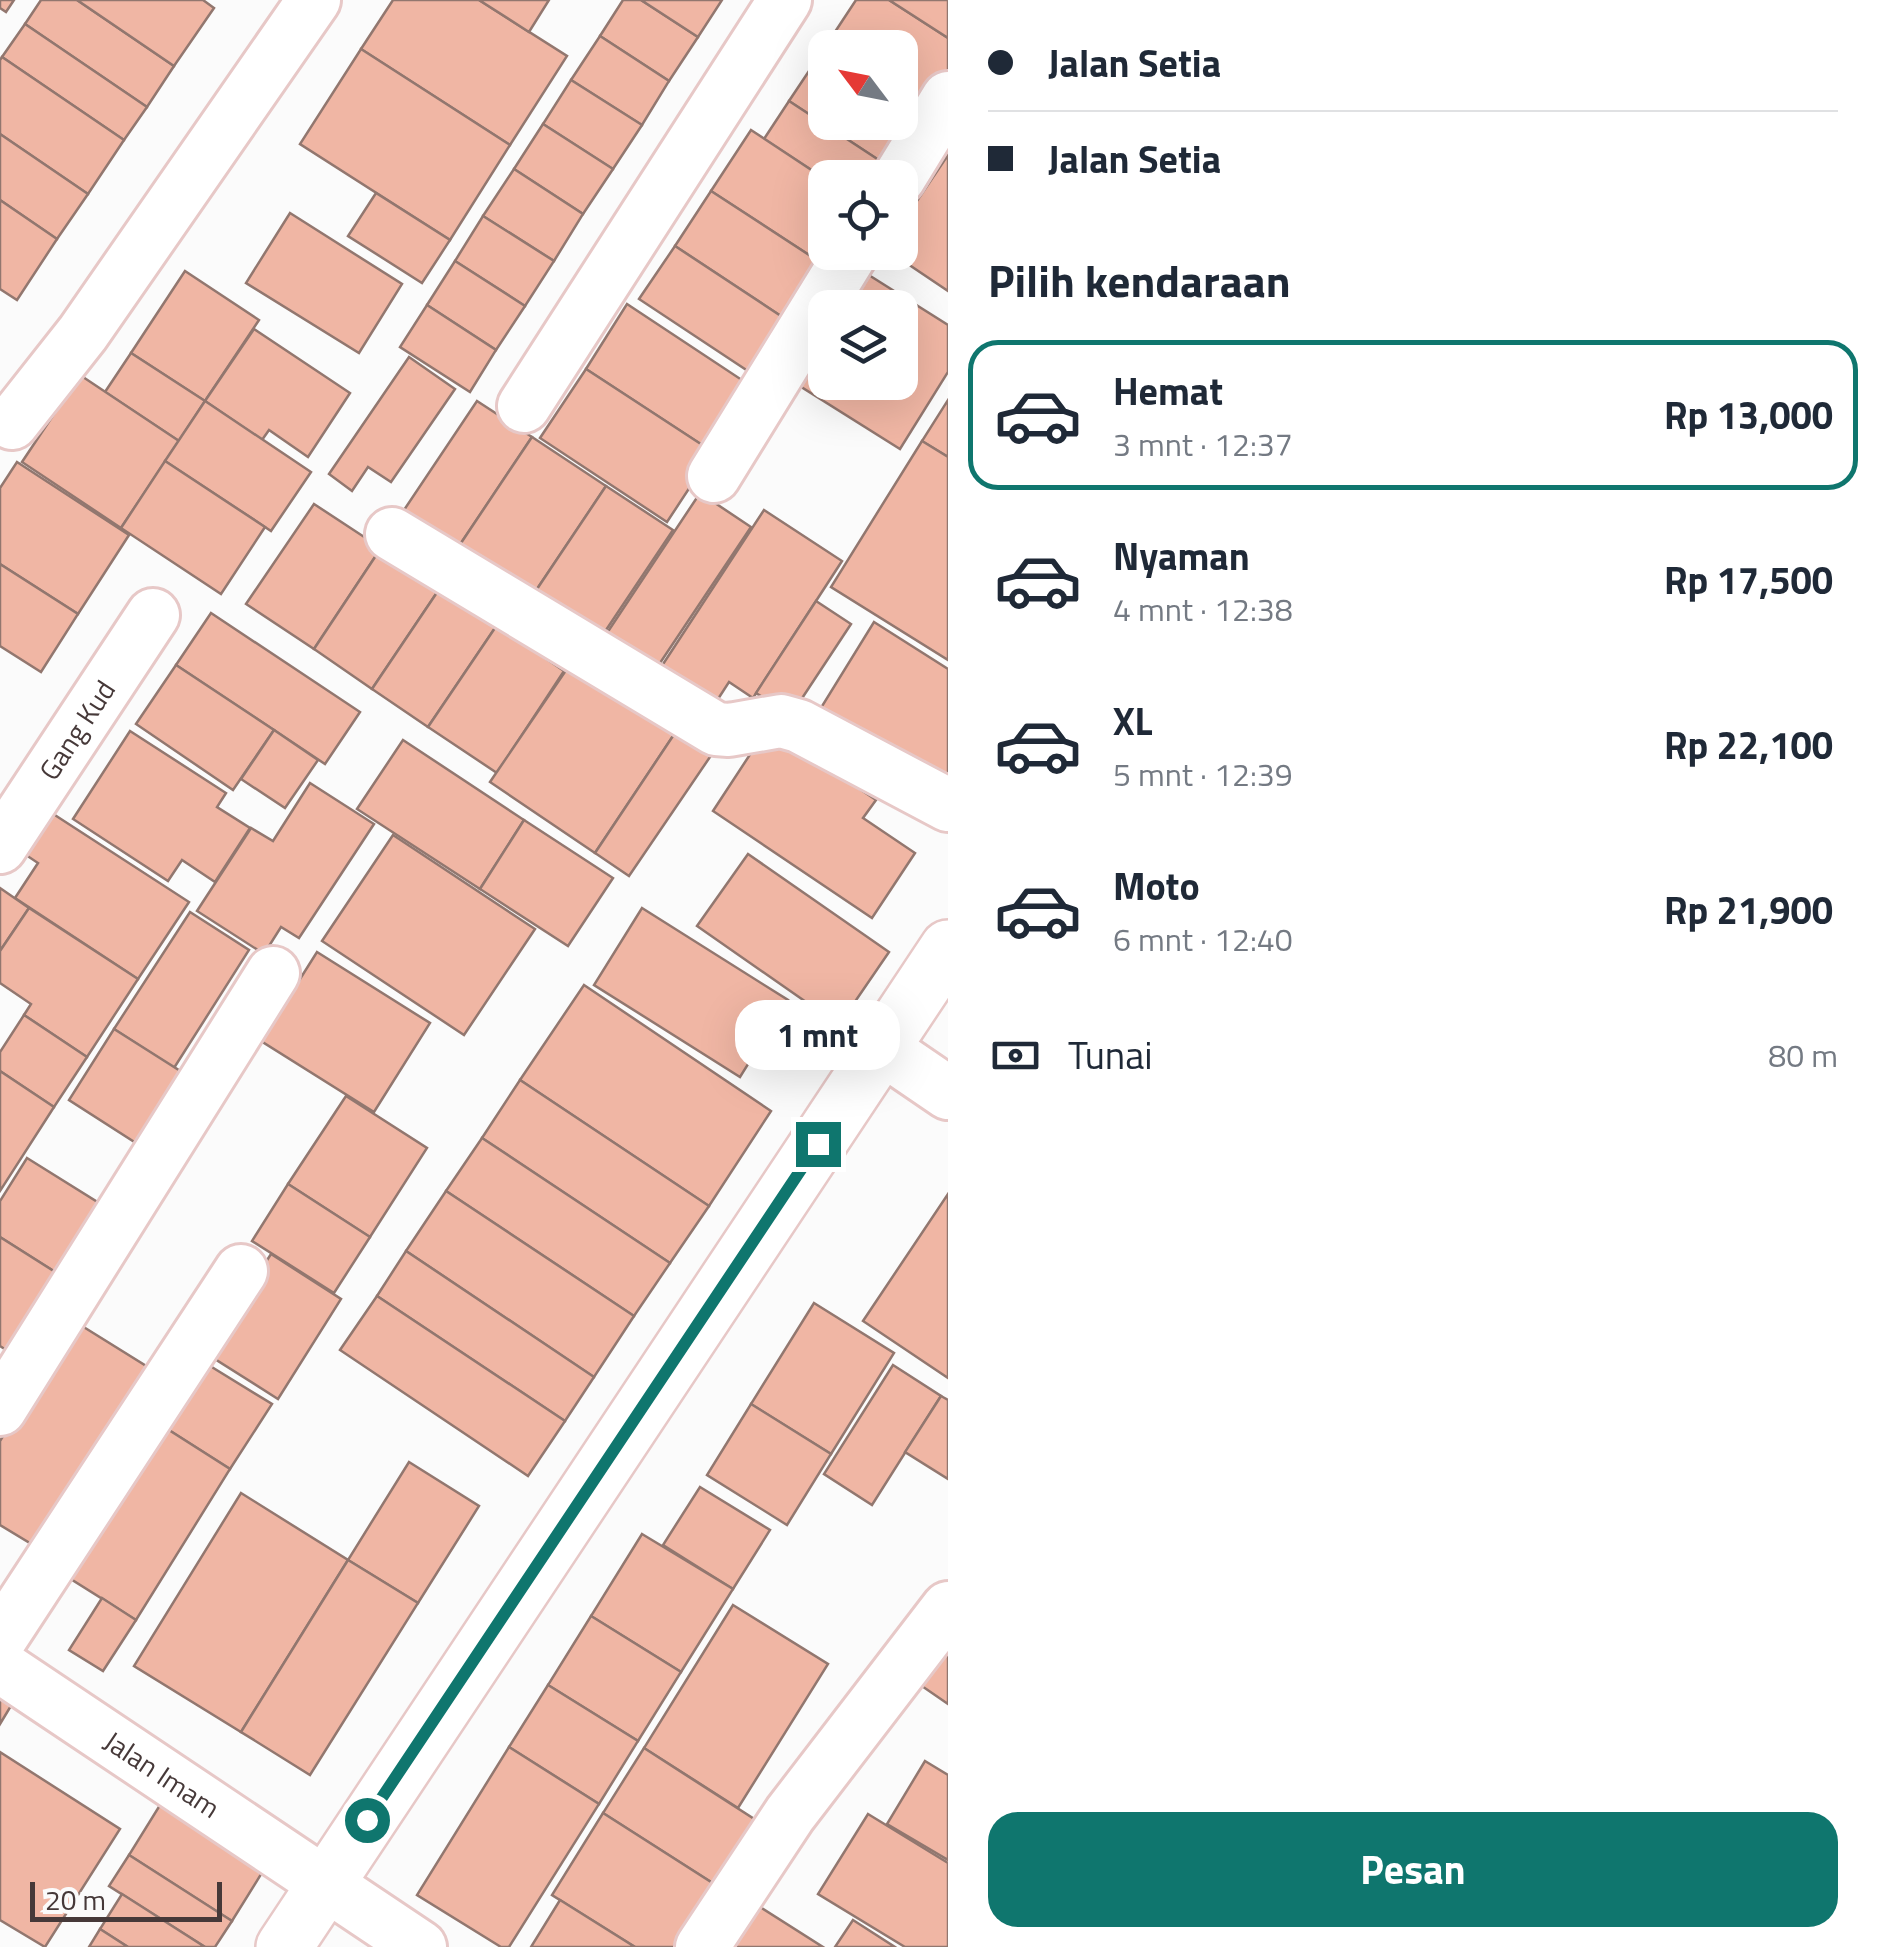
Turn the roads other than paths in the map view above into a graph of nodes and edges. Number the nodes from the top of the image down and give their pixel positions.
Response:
1 (314, 0) edge
2 (785, 0) edge
3 (948, 98) edge
4 (910, 160) edge
5 (841, 270) edge
6 (524, 406) dead end
7 (12, 423) dead end
8 (714, 476) dead end
9 (392, 534) dead end
10 (152, 615) dead end
11 (948, 805) edge
12 (0, 847) edge
13 (948, 948) edge
14 (273, 974) dead end
15 (882, 1048) junction
16 (948, 1093) edge
17 (241, 1272) dead end
18 (0, 1409) edge
19 (948, 1608) edge
20 (0, 1640) edge
21 (0, 1666) edge
22 (324, 1885) junction
23 (284, 1947) edge
24 (420, 1947) edge
25 (702, 1947) edge

1 - 7 street
2 - 6 street
3 - 4 street
5 - 8 street
9 - 11 street
10 - 12 street, Gang Kud
13 - 15 street
14 - 18 street
15 - 16 street
15 - 22 street
17 - 20 street
19 - 25 street
21 - 22 street, Jalan Imam
22 - 23 street
22 - 24 street, Jalan Imam

